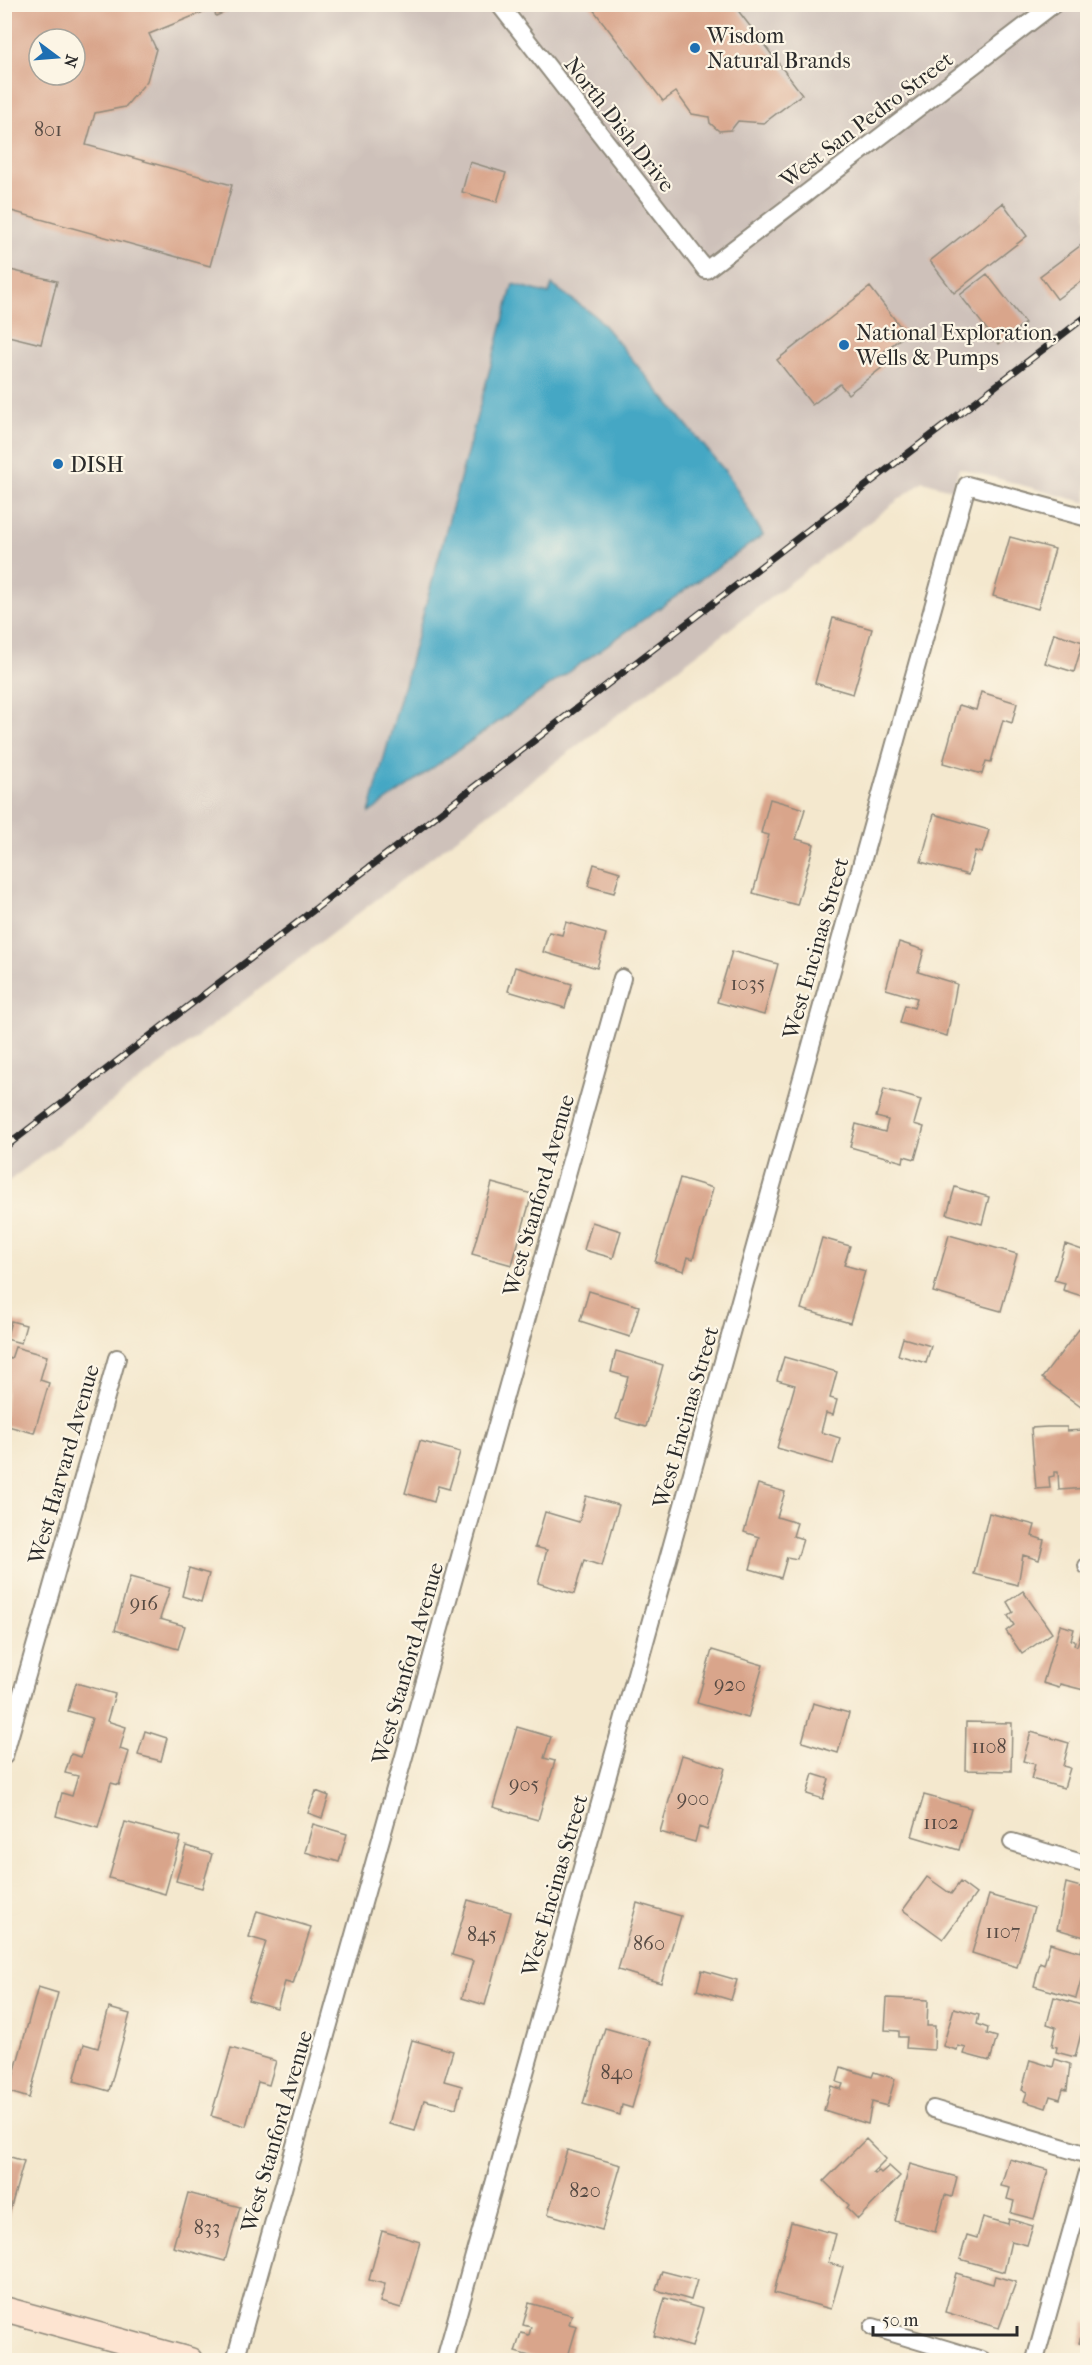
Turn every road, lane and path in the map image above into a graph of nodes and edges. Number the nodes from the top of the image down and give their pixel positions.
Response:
1 (499, 4) edge
2 (1054, 4) edge
3 (706, 270) joint
4 (1088, 518) edge
5 (622, 978) dead end
6 (117, 1358) dead end
7 (4, 1756) edge
8 (1012, 1842) dead end
9 (1088, 1866) edge
10 (933, 2109) dead end
11 (1088, 2155) edge
12 (1088, 2172) edge
13 (4, 2309) edge
14 (873, 2327) dead end
15 (190, 2361) edge
16 (235, 2361) edge
17 (445, 2361) edge
18 (982, 2361) edge
19 (1035, 2361) edge

1 - 3 street, North Dish Drive
2 - 3 street, West San Pedro Street
4 - 17 street, West Encinas Street
5 - 16 street, West Stanford Avenue
6 - 7 street, West Harvard Avenue
8 - 9 street
10 - 11 street
12 - 19 street
13 - 15 main road
14 - 18 street

